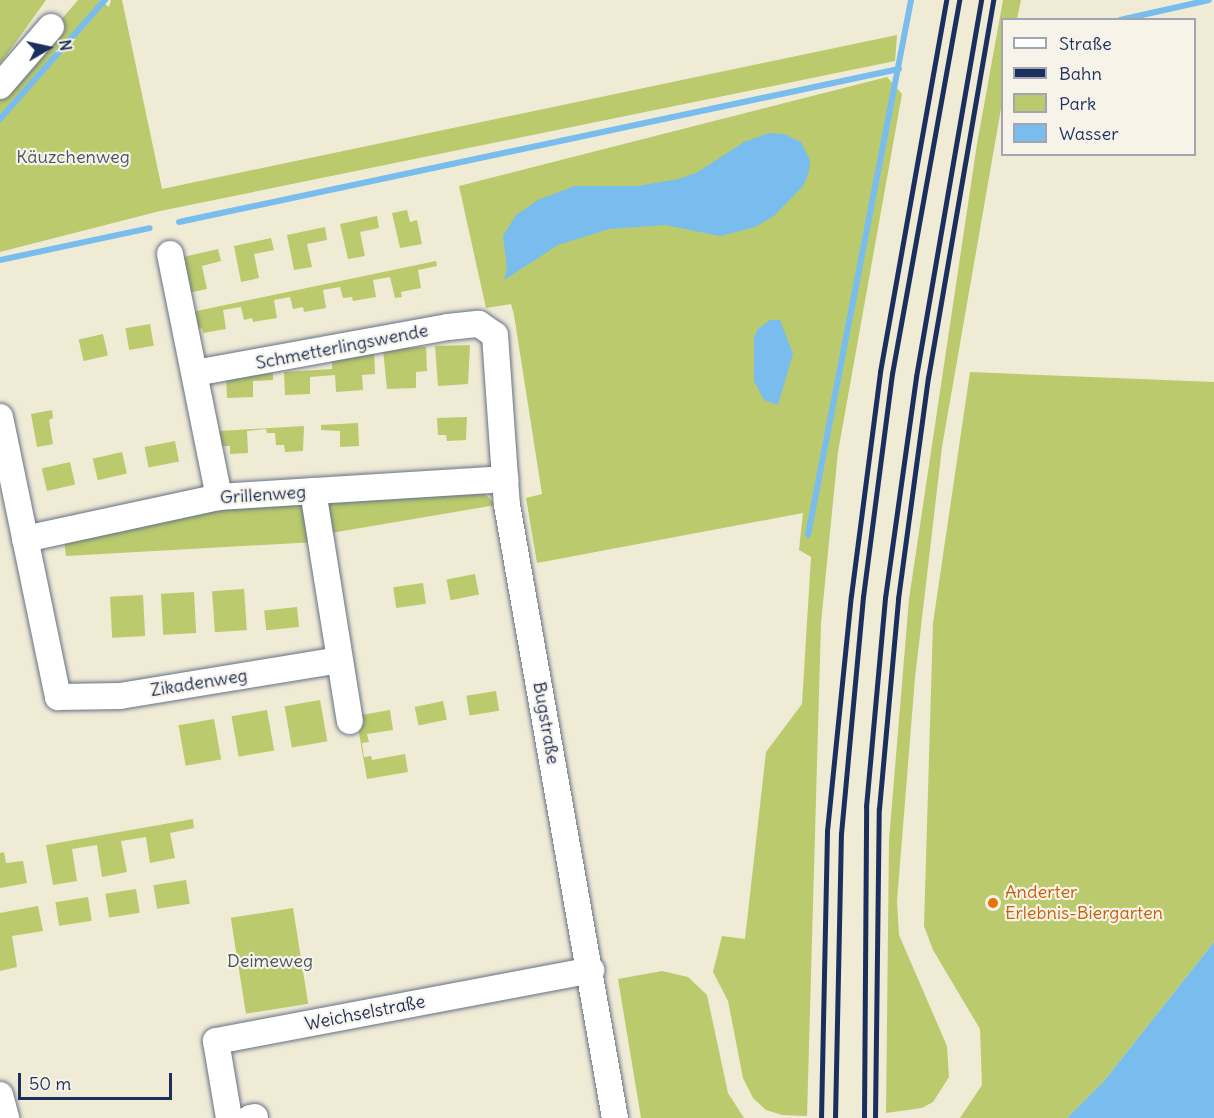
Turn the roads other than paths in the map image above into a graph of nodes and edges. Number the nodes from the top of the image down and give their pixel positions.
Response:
1 (51, 27) dead end
2 (0, 86) edge
3 (170, 254) dead end
4 (488, 329) joint
5 (195, 373) junction
6 (0, 417) edge
7 (505, 479) junction
8 (313, 492) junction
9 (219, 497) junction
10 (25, 539) junction
11 (339, 660) junction
12 (350, 721) dead end
13 (591, 970) junction
14 (0, 1095) edge
15 (6, 1118) edge
16 (229, 1118) edge
17 (615, 1118) edge

1 - 2 street
3 - 5 street
4 - 5 street, Schmetterlingswende
4 - 7 street, Bugstraße
5 - 9 street
6 - 10 street
7 - 8 street, Grillenweg
7 - 13 street, Bugstraße
8 - 9 street, Grillenweg
8 - 11 street
9 - 10 street, Grillenweg
10 - 11 street, Zikadenweg
11 - 12 street
13 - 16 street, Weichselstraße
13 - 17 street, Bugstraße
14 - 15 street

